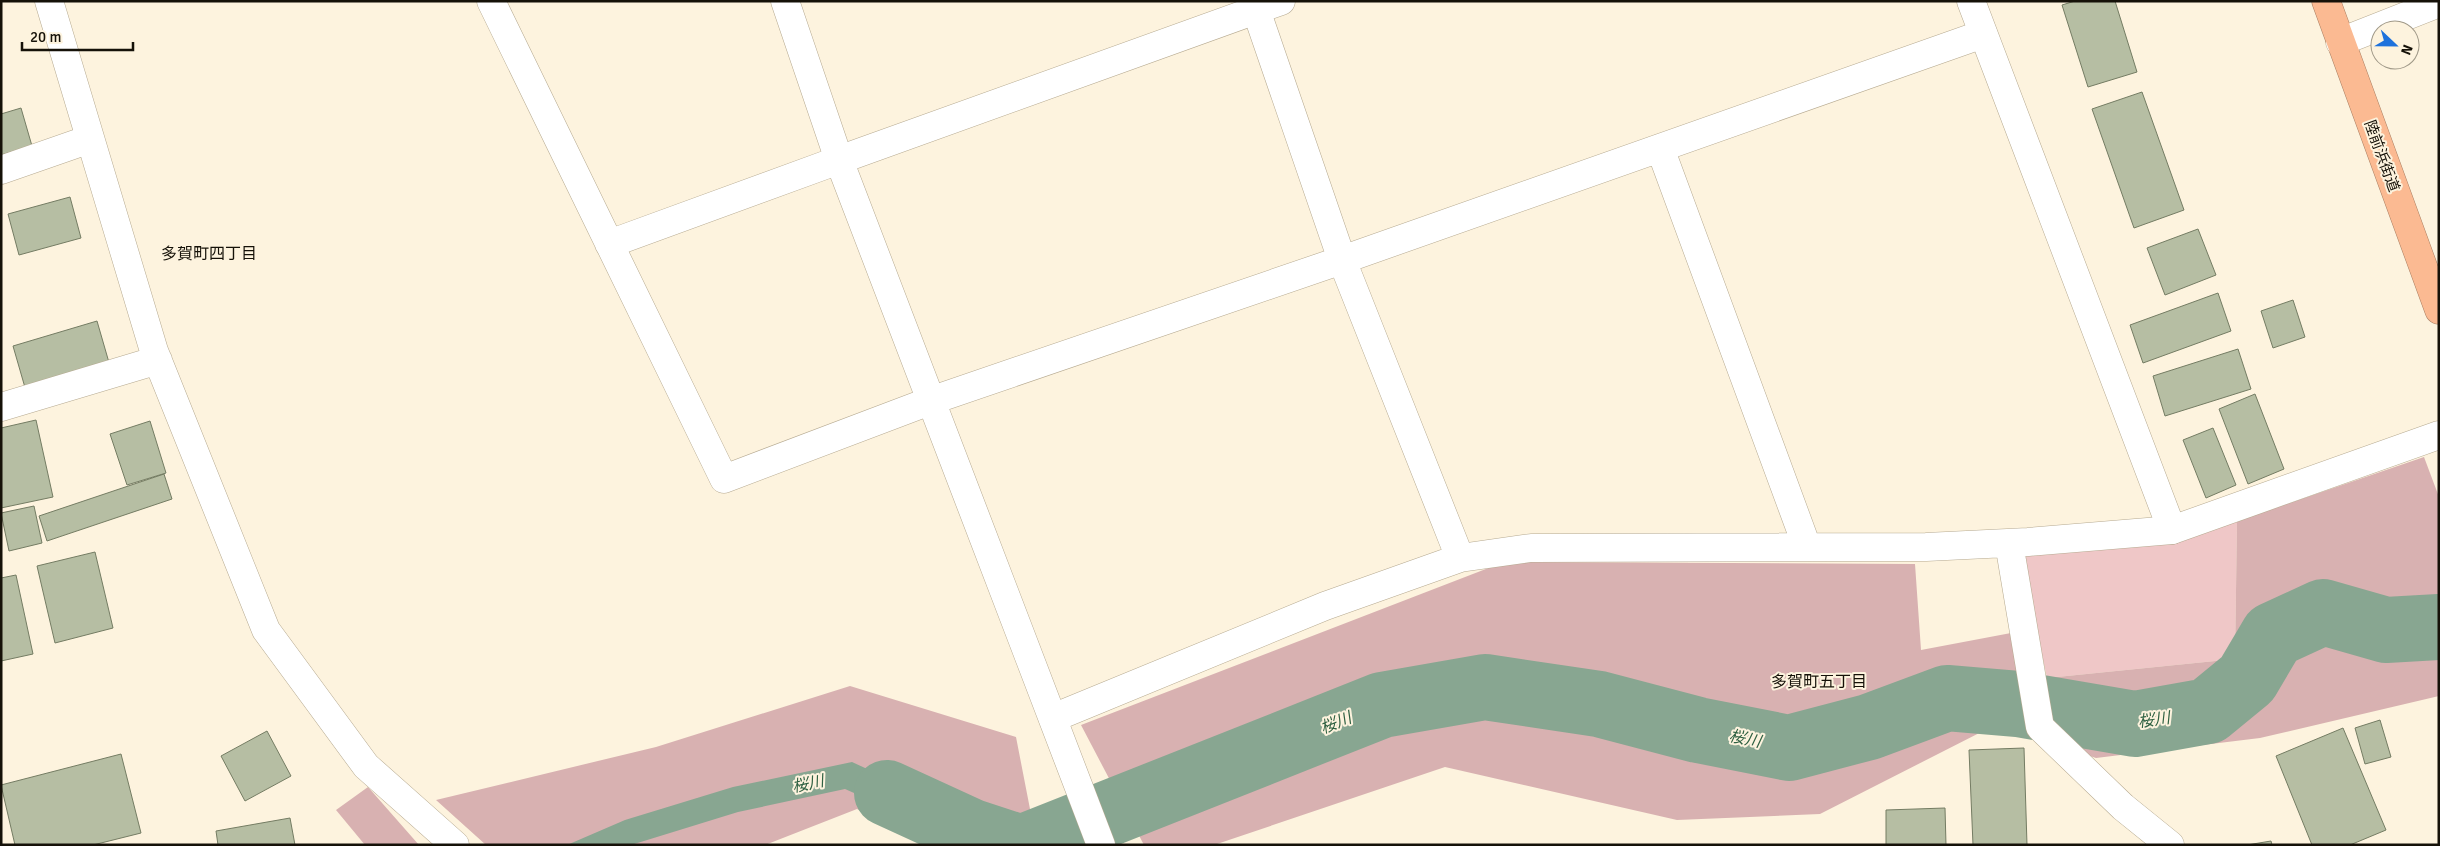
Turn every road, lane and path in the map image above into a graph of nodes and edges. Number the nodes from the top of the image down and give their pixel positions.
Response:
1 (49, 1) edge
2 (491, 1) edge
3 (785, 1) edge
4 (1971, 1) edge
5 (2326, 1) edge
6 (1263, 4) edge
7 (2439, 4) edge
8 (1983, 34) junction
9 (2340, 42) junction
10 (90, 139) junction
11 (1660, 148) junction
12 (839, 160) junction
13 (1, 170) edge
14 (609, 244) junction
15 (1342, 260) junction
16 (2439, 310) edge
17 (158, 360) junction
18 (930, 401) junction
19 (1, 407) edge
20 (2439, 435) edge
21 (2172, 530) junction
22 (2009, 543) junction
23 (1807, 547) junction
24 (1460, 558) junction
25 (1053, 718) junction
26 (455, 845) edge
27 (1101, 845) edge
28 (2170, 845) edge

1 - 10 street
2 - 14 street
3 - 12 street
4 - 8 street
5 - 9 highway, 陸前浜街道
6 - 12 street
6 - 15 street
7 - 9 street
8 - 11 street
8 - 21 street
9 - 16 highway, 陸前浜街道
10 - 13 street
10 - 17 street
11 - 15 street
11 - 23 street
12 - 14 street
12 - 18 street
14 - 18 street
15 - 18 street
15 - 24 street
17 - 19 street
17 - 26 street
18 - 25 street
20 - 21 street
21 - 22 street
22 - 23 street
22 - 28 street
23 - 24 street
24 - 25 street
25 - 27 street

